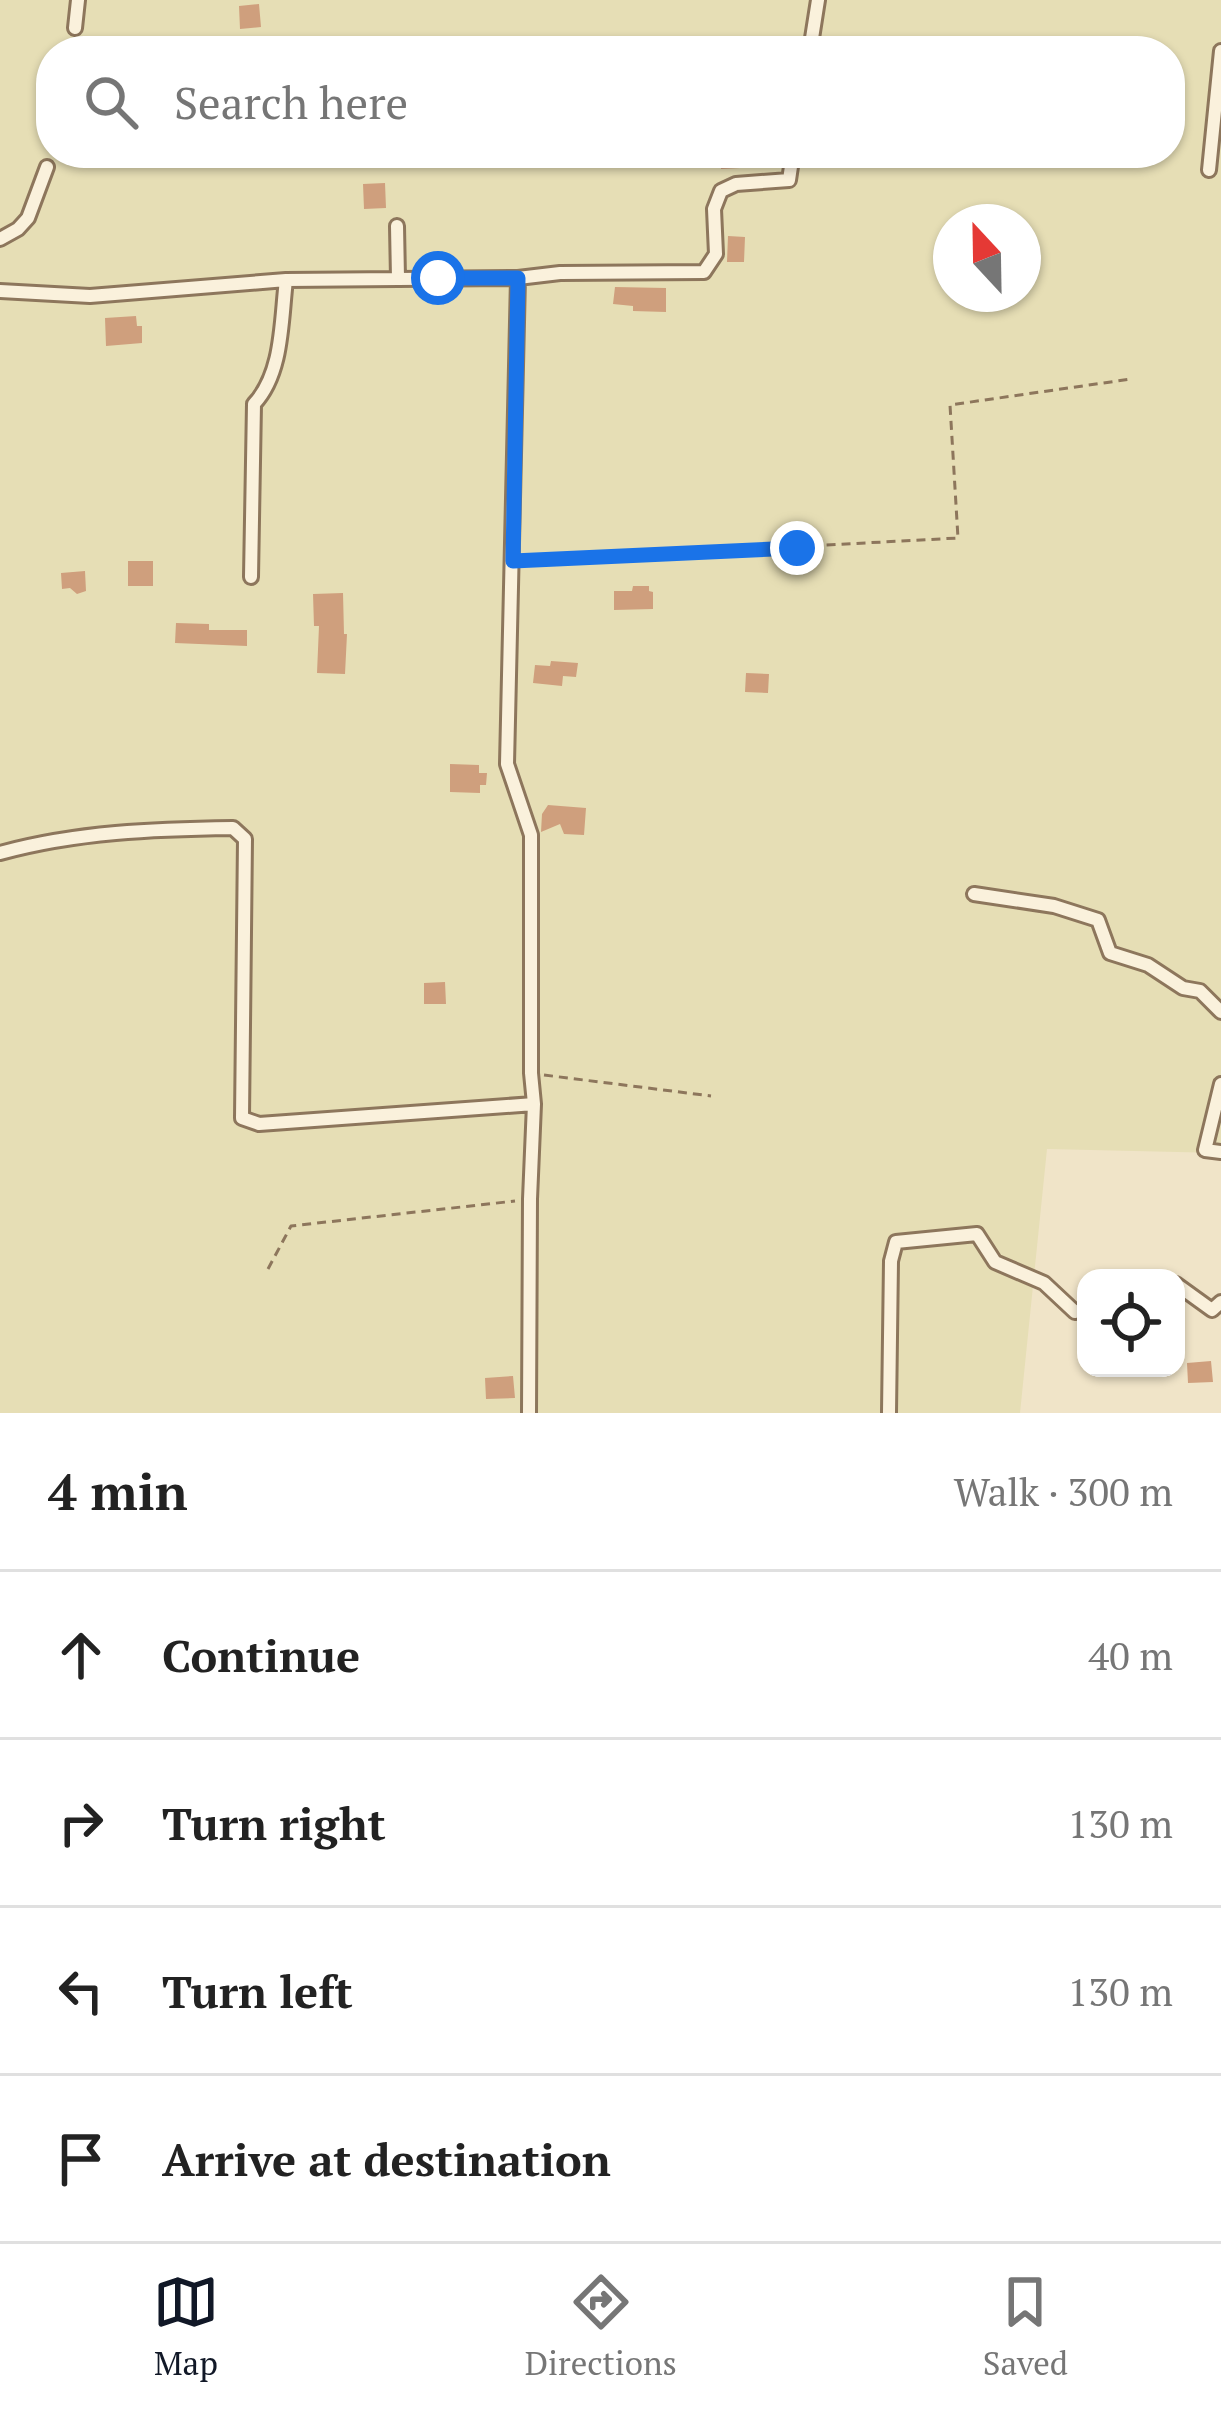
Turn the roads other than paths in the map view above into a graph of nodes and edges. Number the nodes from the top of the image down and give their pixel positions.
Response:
1 (78, 0) edge
2 (818, 0) edge
3 (75, 28) dead end
4 (812, 36) edge
5 (1221, 51) edge
6 (47, 168) edge
7 (791, 168) edge
8 (1209, 170) dead end
9 (397, 226) dead end
10 (0, 239) edge
11 (398, 278) junction
12 (518, 278) junction
13 (286, 280) junction
14 (0, 291) edge
15 (251, 578) dead end
16 (0, 854) edge
17 (974, 894) dead end
18 (1221, 1012) edge
19 (1221, 1084) edge
20 (534, 1103) junction
21 (1221, 1152) edge
22 (1185, 1290) edge
23 (1221, 1302) edge
24 (1077, 1311) edge
25 (529, 1413) edge
26 (889, 1413) edge

1 - 3 street
2 - 4 street
5 - 8 street
6 - 10 street
7 - 12 street
9 - 11 street
11 - 12 street
11 - 13 street
12 - 20 street
13 - 14 street
13 - 15 street
16 - 20 street
17 - 18 street
19 - 21 street
20 - 25 street
22 - 23 street
24 - 26 street

